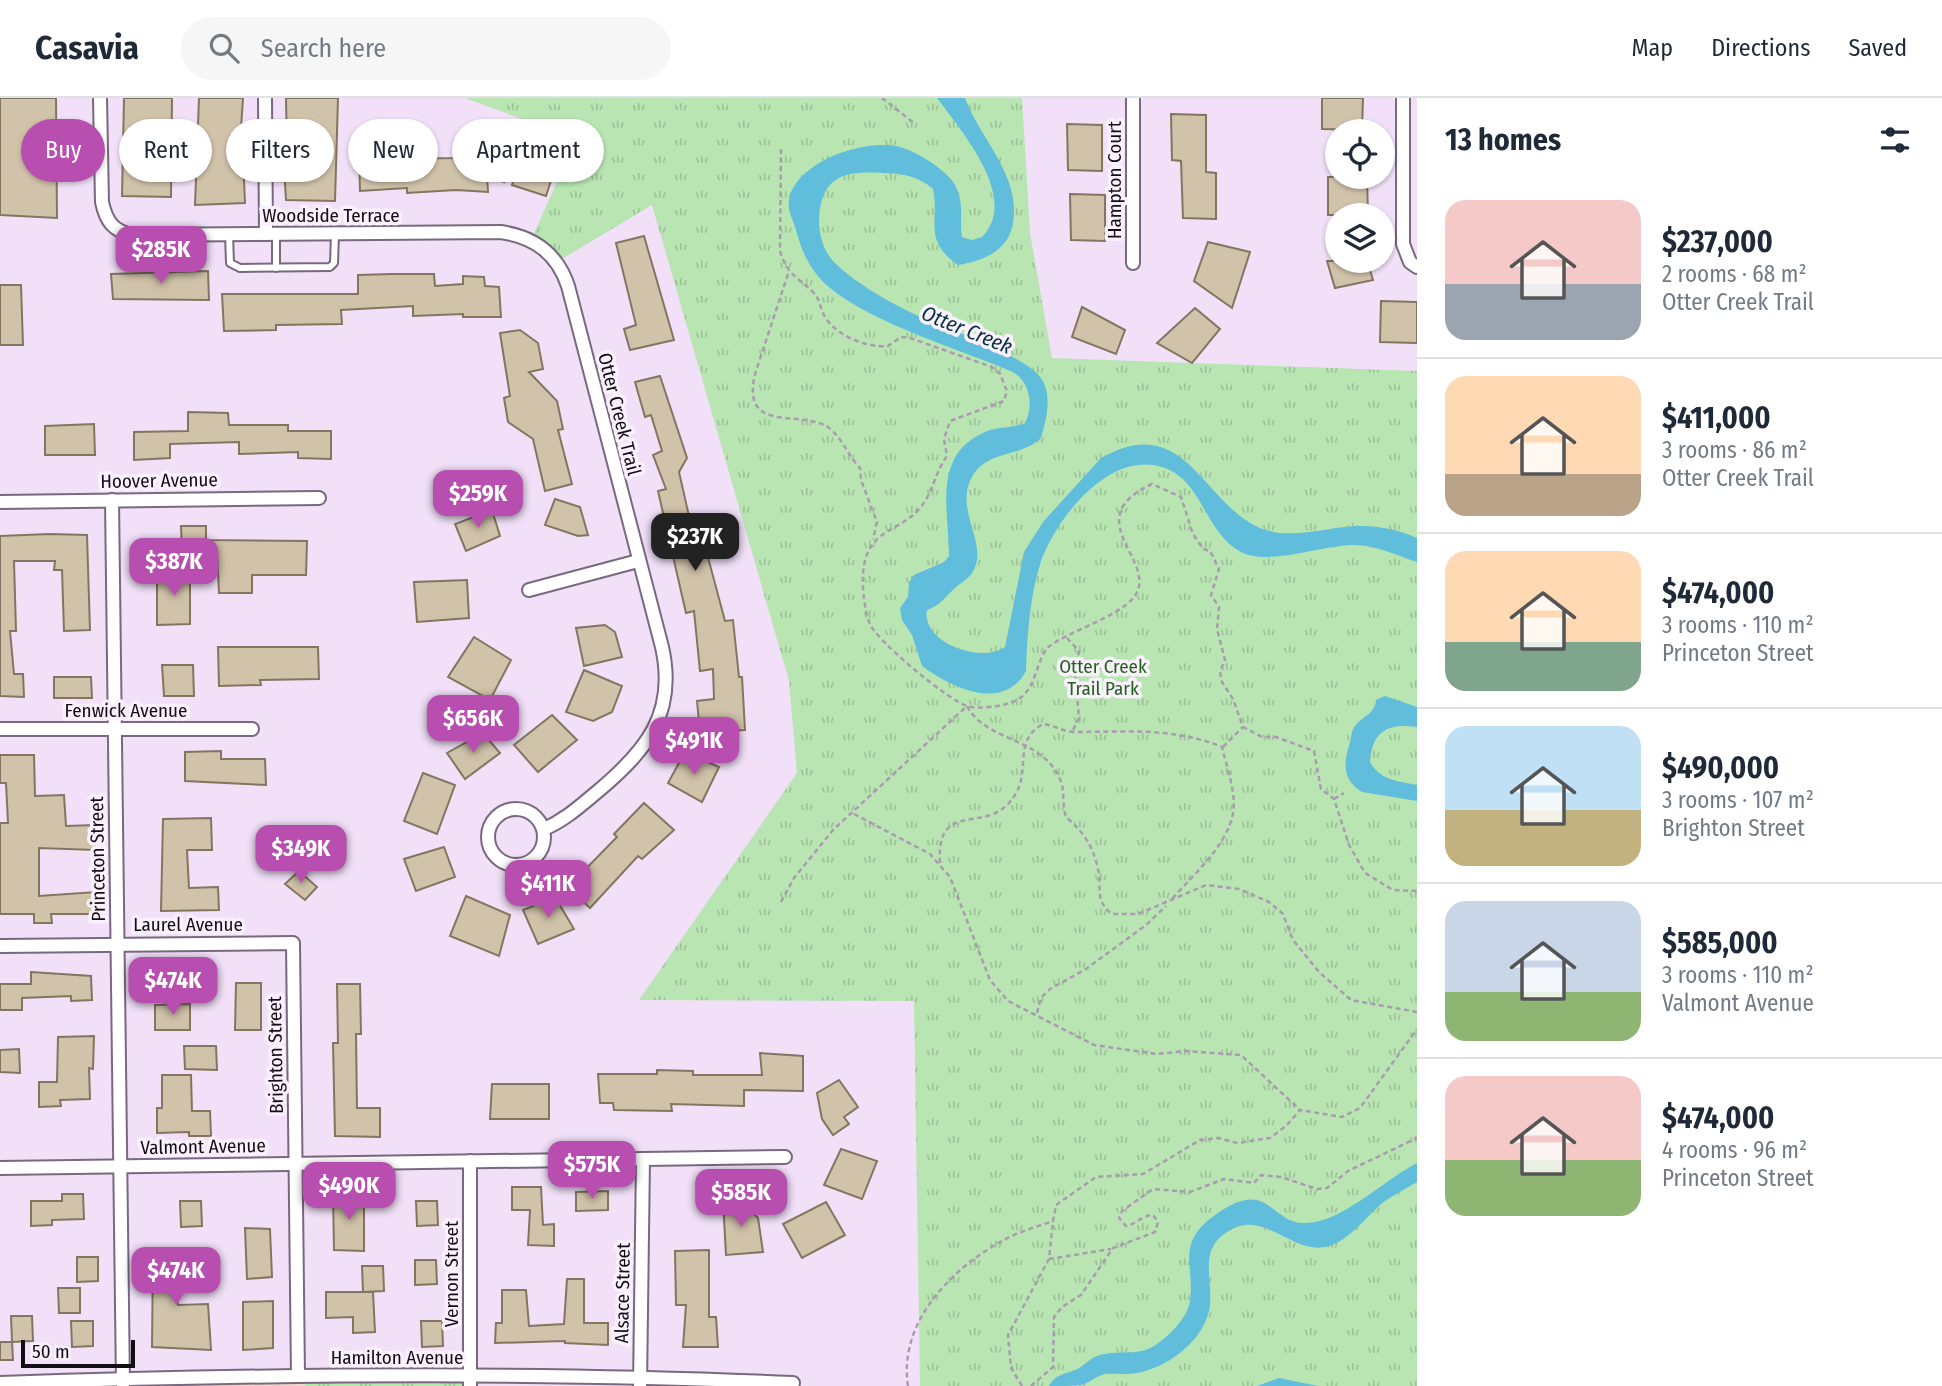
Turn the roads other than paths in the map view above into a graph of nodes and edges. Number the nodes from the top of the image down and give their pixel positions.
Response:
1 (100, 98) edge
2 (265, 98) edge
3 (1133, 98) edge
4 (1403, 98) edge
5 (229, 234) junction
6 (271, 234) junction
7 (335, 234) junction
8 (547, 251) joint
9 (1133, 263) dead end
10 (1417, 267) edge
11 (276, 268) junction
12 (319, 498) dead end
13 (112, 500) junction
14 (0, 502) edge
15 (638, 561) junction
16 (529, 590) dead end
17 (115, 728) junction
18 (253, 729) dead end
19 (0, 730) edge
20 (544, 829) junction
21 (293, 943) joint
22 (118, 944) junction
23 (0, 946) edge
24 (785, 1157) dead end
25 (643, 1159) junction
26 (470, 1161) junction
27 (297, 1163) junction
28 (120, 1166) junction
29 (0, 1168) edge
30 (298, 1376) junction
31 (470, 1381) edge
32 (640, 1381) edge
33 (123, 1382) edge
34 (0, 1383) edge
35 (793, 1383) dead end

1 - 5 street, Woodside Terrace
2 - 6 street
3 - 9 street, Hampton Court
4 - 10 street
5 - 6 street, Woodside Terrace
5 - 11 lane
6 - 7 street, Woodside Terrace
6 - 11 lane
7 - 8 street, Woodside Terrace
7 - 11 lane
8 - 15 street, Otter Creek Trail
12 - 13 street, Hoover Avenue
13 - 14 street, Hoover Avenue
13 - 17 street, Princeton Street
15 - 16 street
15 - 20 street, Otter Creek Trail
17 - 18 street, Fenwick Avenue
17 - 19 street, Fenwick Avenue
17 - 22 street, Princeton Street
20 - 20 street
21 - 22 street, Laurel Avenue
21 - 27 street, Brighton Street
22 - 23 street, Laurel Avenue
22 - 28 street, Princeton Street
24 - 25 street, Valmont Avenue
25 - 26 street, Valmont Avenue
25 - 32 street, Alsace Street
26 - 27 street, Valmont Avenue
26 - 31 street, Vernon Street
27 - 28 street, Valmont Avenue
27 - 30 street, Brighton Street
28 - 29 street, Valmont Avenue
28 - 33 street, Princeton Street
30 - 31 street, Hamilton Avenue
30 - 33 street, Hamilton Avenue
31 - 32 street, Hamilton Avenue
32 - 35 street, Hamilton Avenue
33 - 34 street, Hamilton Avenue

